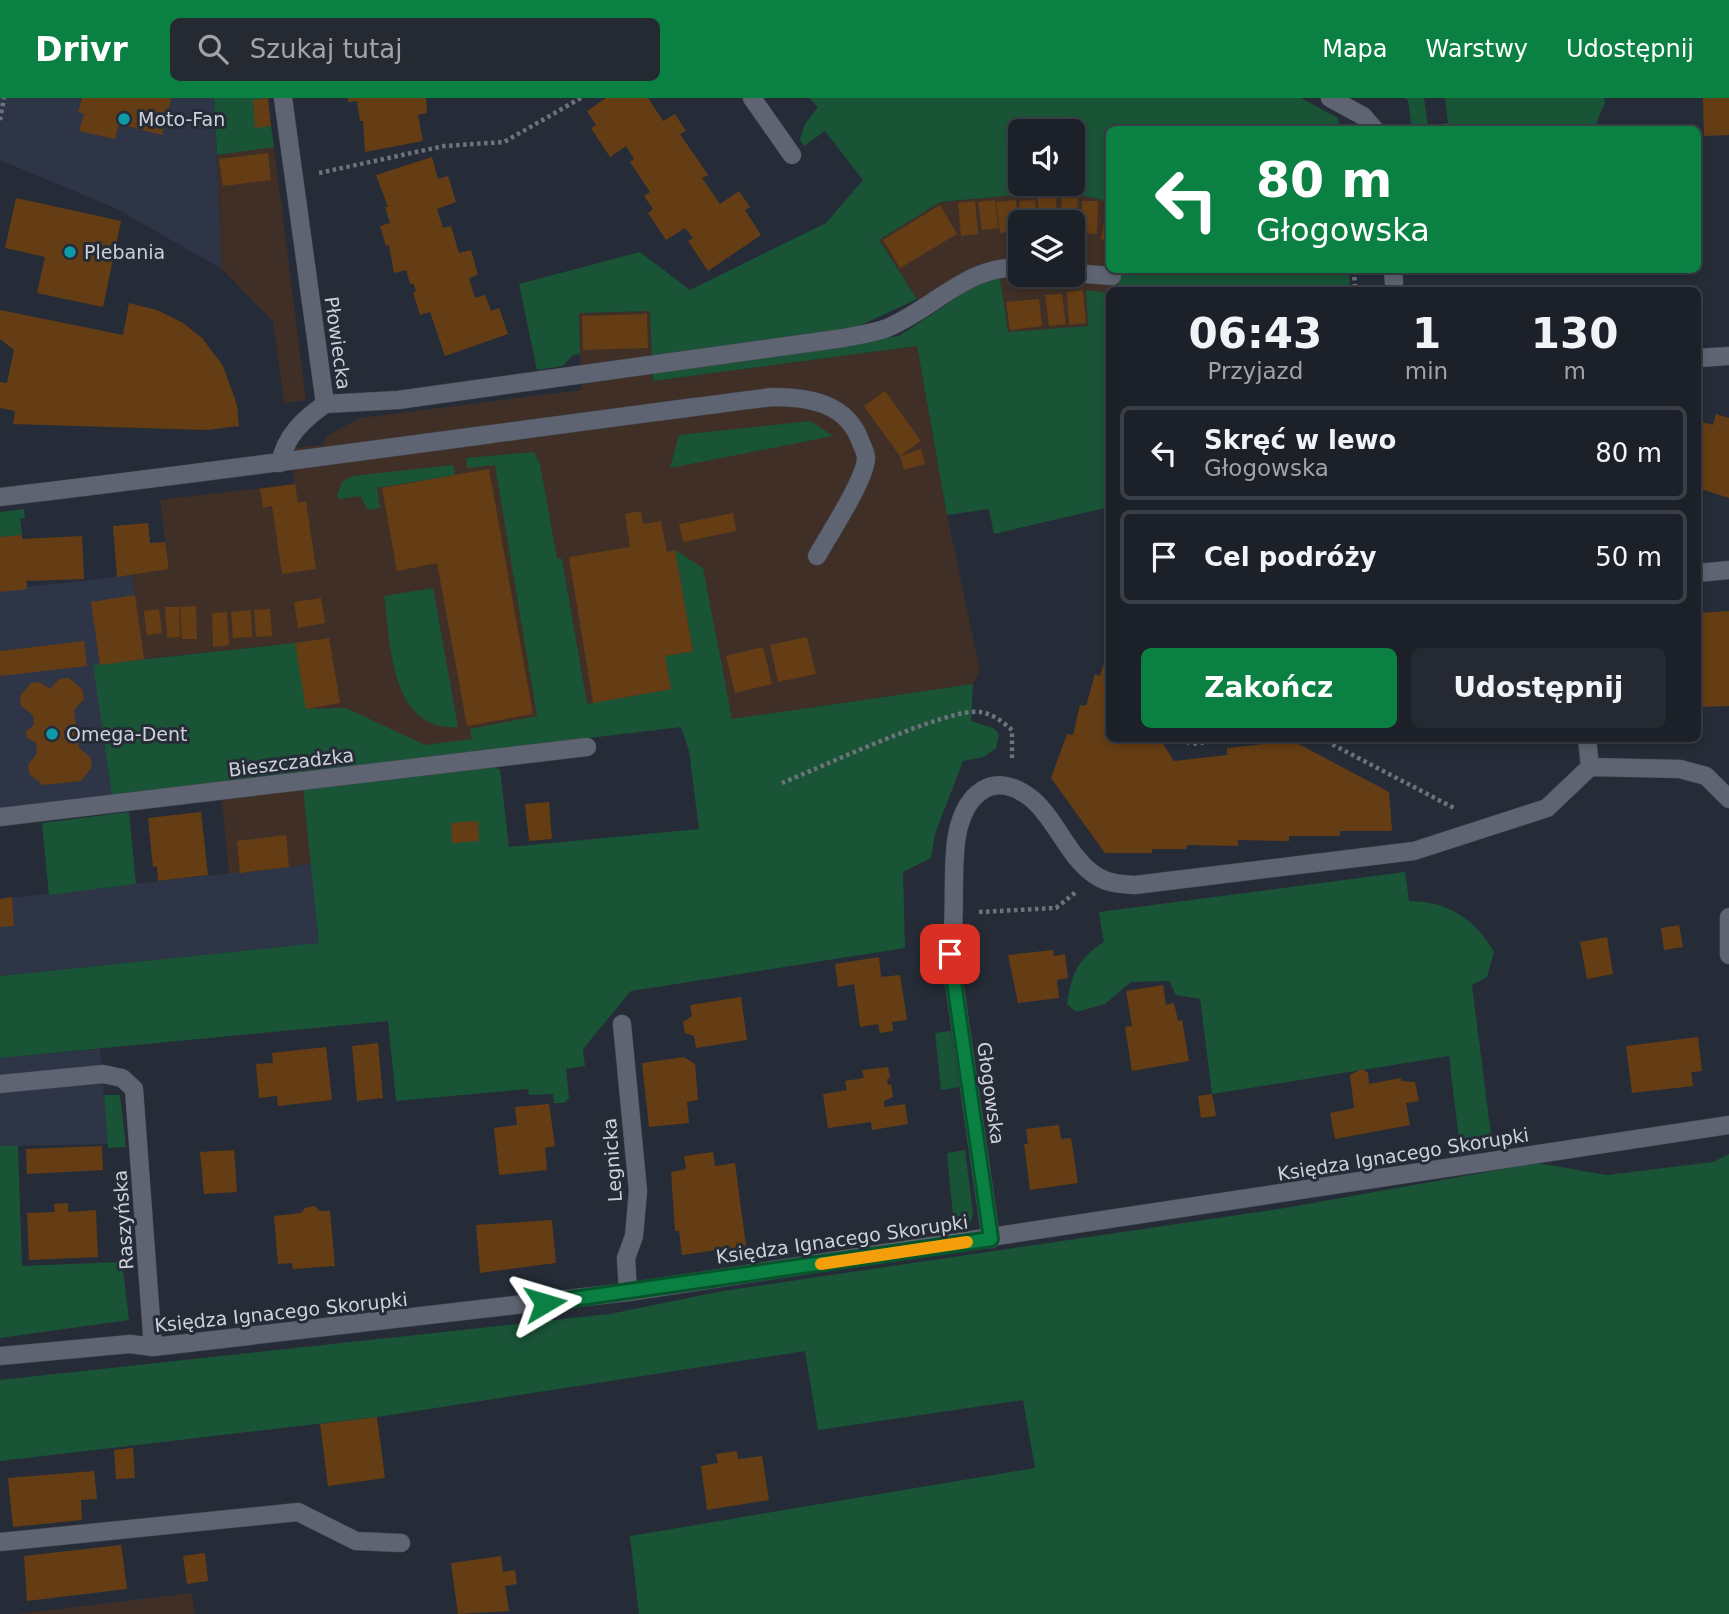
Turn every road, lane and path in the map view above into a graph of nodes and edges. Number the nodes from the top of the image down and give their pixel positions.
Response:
1 (4, 98) edge
2 (283, 98) edge
3 (581, 98) edge
4 (752, 98) edge
5 (1330, 98) edge
6 (0, 120) edge
7 (1372, 126) edge
8 (792, 155) dead end
9 (294, 178) junction
10 (1008, 267) edge
11 (1085, 274) edge
12 (1112, 276) dead end
13 (1729, 356) edge
14 (1701, 358) edge
15 (325, 404) junction
16 (280, 463) junction
17 (0, 498) edge
18 (817, 556) dead end
19 (1729, 570) edge
20 (1701, 573) edge
21 (1188, 742) edge
22 (1207, 742) edge
23 (1328, 742) edge
24 (1587, 742) edge
25 (587, 747) dead end
26 (1590, 767) junction
27 (782, 783) dead end
28 (1009, 786) junction
29 (1729, 799) edge
30 (1460, 811) dead end
31 (0, 817) edge
32 (1096, 876) junction
33 (1729, 917) edge
34 (954, 920) joint
35 (950, 954) dead end
36 (1729, 955) edge
37 (622, 1024) dead end
38 (0, 1084) edge
39 (1729, 1125) edge
40 (991, 1239) junction
41 (628, 1292) junction
42 (153, 1348) junction
43 (0, 1356) edge
44 (0, 1542) edge
45 (401, 1543) dead end

1 - 6 path
2 - 9 street, Płowiecka
3 - 9 path
4 - 8 street
5 - 7 street
9 - 15 street, Płowiecka
10 - 15 street
11 - 12 street
13 - 14 street
15 - 16 street, Płowiecka
16 - 17 street
16 - 18 street
19 - 20 street
21 - 22 path
23 - 30 path
24 - 26 street
25 - 31 street, Bieszczadzka
26 - 29 street
26 - 32 street
27 - 28 path
28 - 32 street
28 - 34 street
32 - 34 path
33 - 36 street
35 - 40 street, Głogowska
37 - 41 street, Legnicka
38 - 42 street, Raszyńska
39 - 40 street, Księdza Ignacego Skorupki
40 - 41 street, Księdza Ignacego Skorupki
41 - 42 street, Księdza Ignacego Skorupki
42 - 43 street, Księdza Ignacego Skorupki
44 - 45 street

